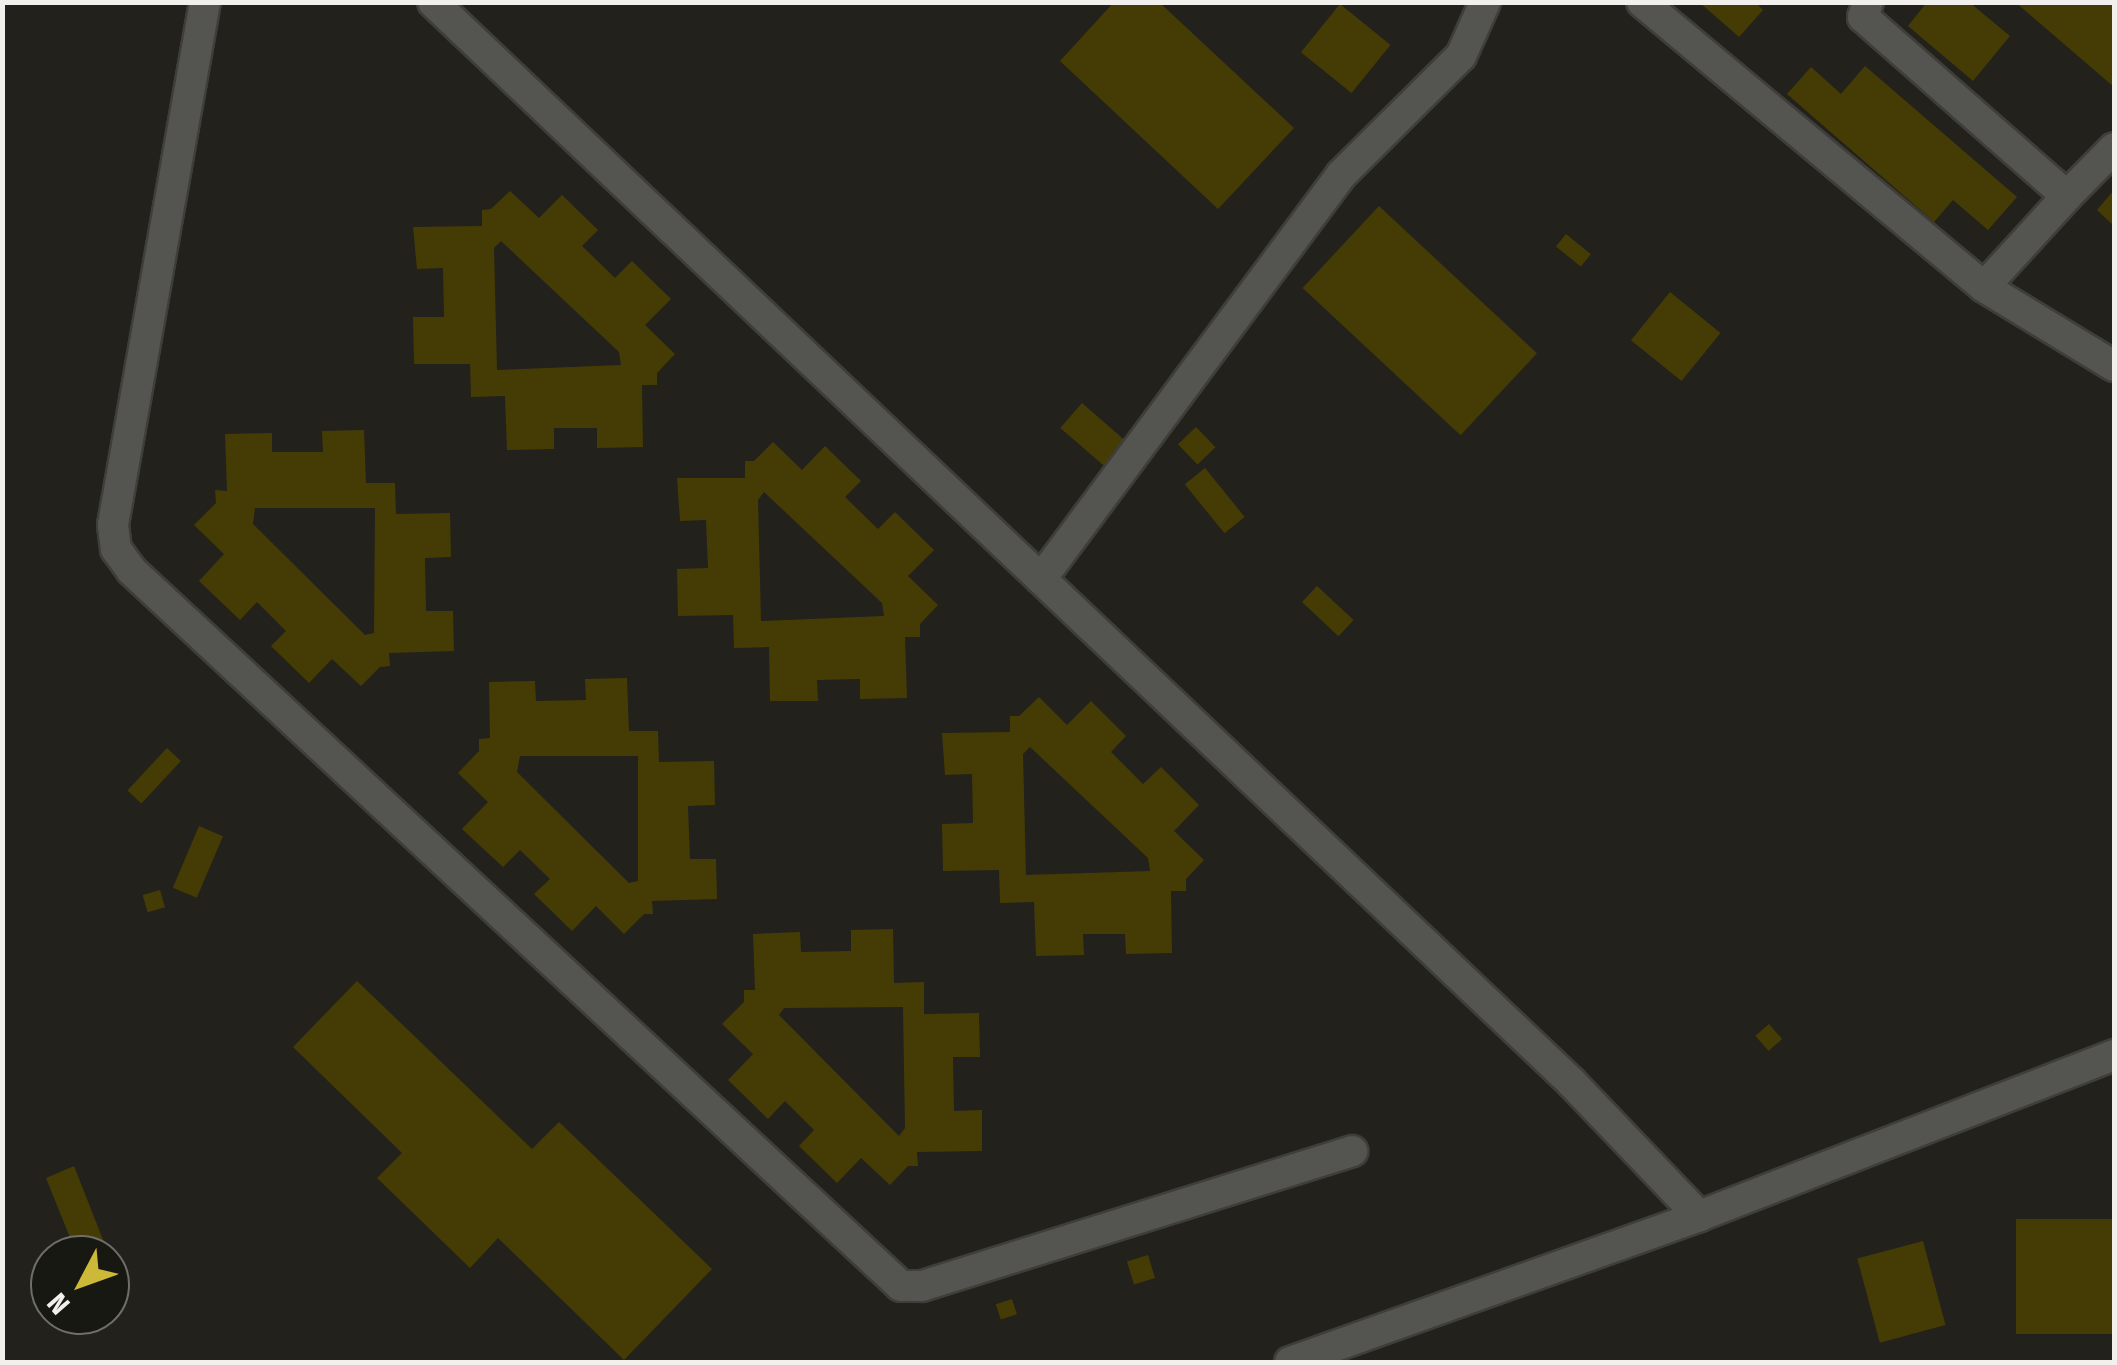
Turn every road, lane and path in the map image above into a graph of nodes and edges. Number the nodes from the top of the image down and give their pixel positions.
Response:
1 (205, 2) edge
2 (433, 2) edge
3 (1485, 2) edge
4 (1642, 2) edge
5 (1868, 2) edge
6 (2114, 148) edge
7 (2067, 196) junction
8 (1984, 288) junction
9 (2114, 366) edge
10 (1041, 578) junction
11 (2114, 1055) edge
12 (1352, 1151) dead end
13 (1699, 1216) junction
14 (1290, 1362) edge

1 - 12 street
2 - 10 street
3 - 10 street
4 - 8 street
5 - 7 street
6 - 7 street
7 - 8 street
8 - 9 street
10 - 13 street
11 - 13 street
13 - 14 street

